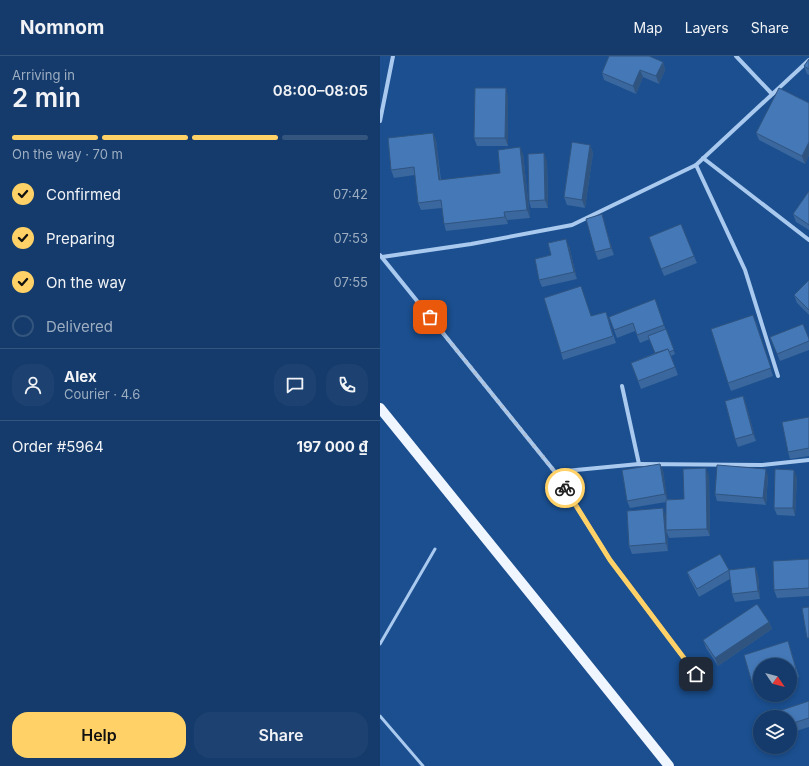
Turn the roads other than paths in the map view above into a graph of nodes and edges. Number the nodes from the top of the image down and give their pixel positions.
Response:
1 (393, 56) edge
2 (736, 56) edge
3 (809, 60) edge
4 (772, 94) junction
5 (380, 121) edge
6 (703, 158) junction
7 (696, 165) junction
8 (809, 240) edge
9 (381, 256) edge
10 (778, 376) dead end
11 (622, 386) dead end
12 (380, 408) edge
13 (809, 460) edge
14 (639, 464) junction
15 (555, 472) junction
16 (435, 549) dead end
17 (380, 644) edge
18 (696, 674) dead end
19 (380, 716) edge
20 (423, 766) edge
21 (669, 766) edge

1 - 5 street
2 - 4 street
3 - 4 street
4 - 6 street
6 - 7 street
6 - 8 street
7 - 9 street
7 - 10 street
9 - 15 street
11 - 14 street
12 - 21 main road
13 - 14 street
14 - 15 street
15 - 18 street
16 - 17 lane
19 - 20 lane

